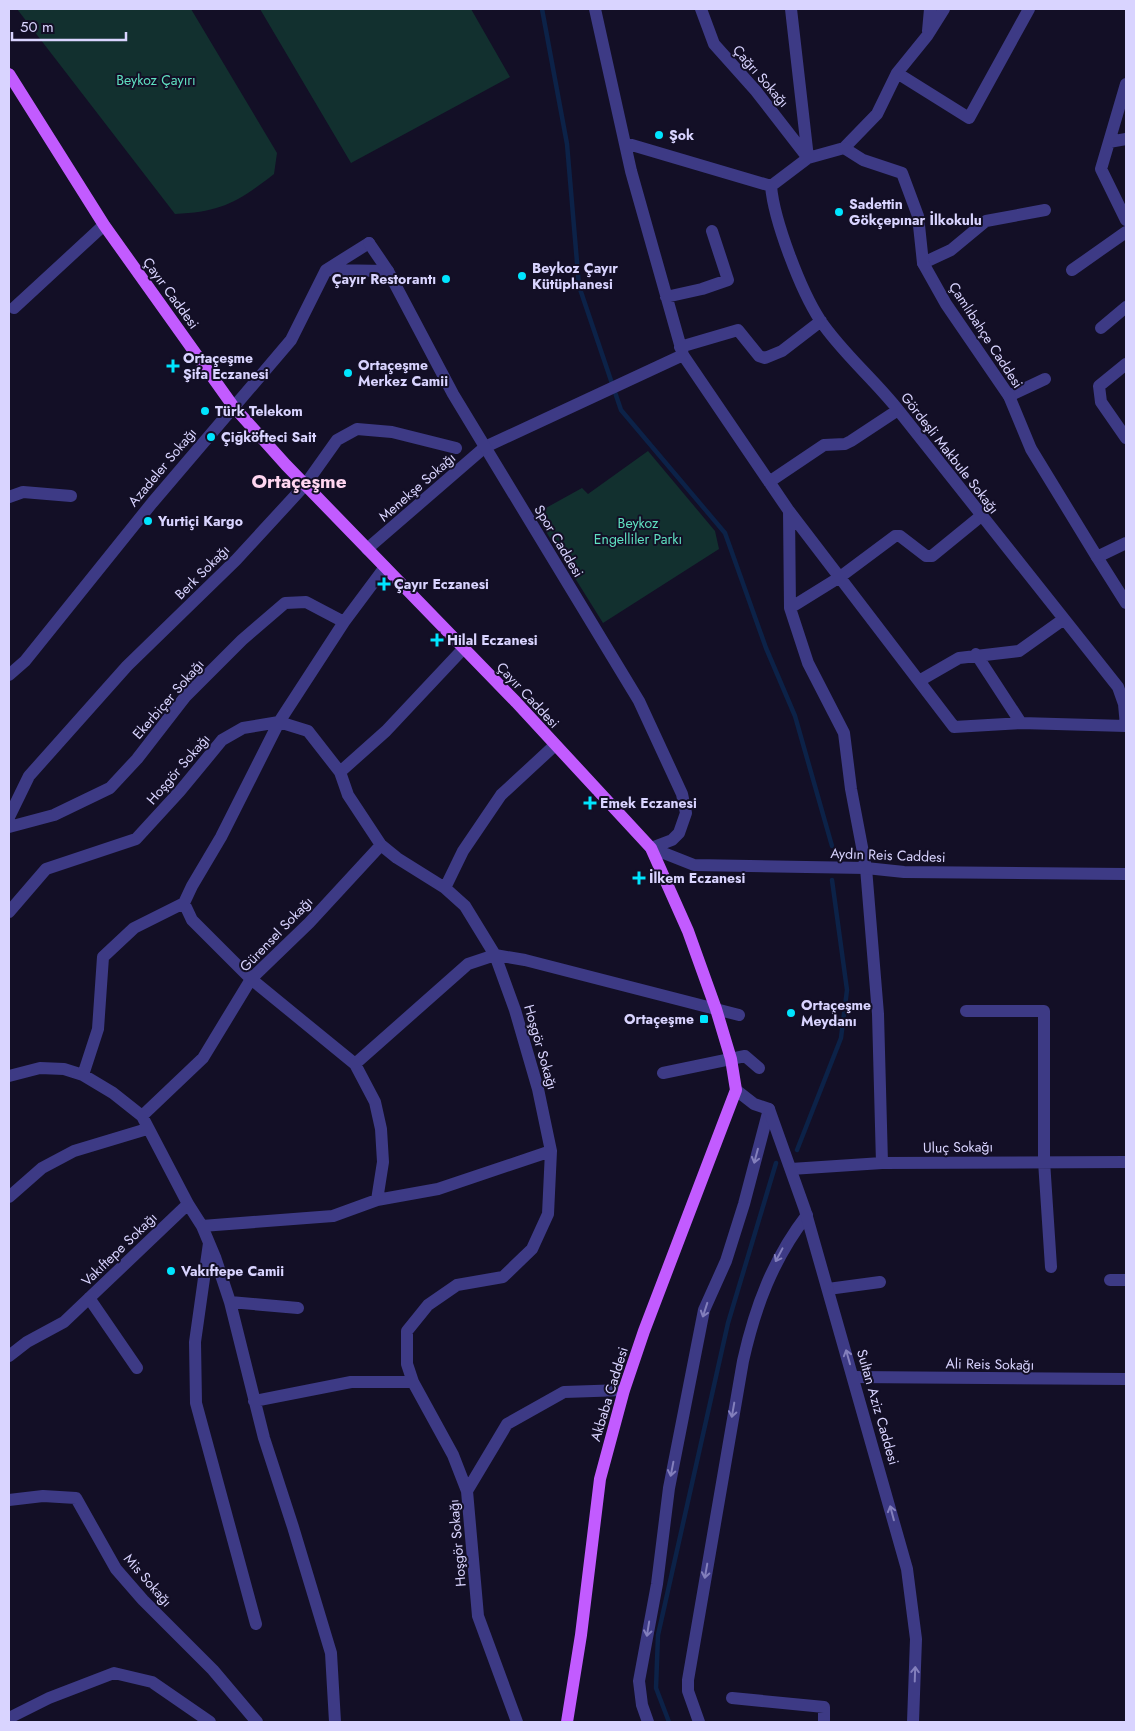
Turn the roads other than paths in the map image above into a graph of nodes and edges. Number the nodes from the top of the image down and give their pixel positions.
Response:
1 (595, 9) edge
2 (701, 9) edge
3 (791, 9) edge
4 (930, 9) edge
5 (944, 9) edge
6 (1029, 9) edge
7 (927, 36) junction
8 (897, 73) junction
9 (9, 74) edge
10 (1126, 84) edge
11 (1126, 139) edge
12 (1109, 142) junction
13 (625, 143) junction
14 (844, 148) junction
15 (808, 158) junction
16 (771, 186) junction
17 (1045, 210) dead end
18 (1126, 220) edge
19 (104, 225) junction
20 (712, 231) dead end
21 (1126, 232) edge
22 (922, 263) junction
23 (326, 270) junction
24 (1072, 270) dead end
25 (388, 271) junction
26 (666, 297) junction
27 (1126, 307) edge
28 (14, 308) dead end
29 (821, 321) junction
30 (1101, 328) dead end
31 (681, 351) junction
32 (1126, 364) edge
33 (1044, 379) dead end
34 (1009, 396) junction
35 (233, 406) junction
36 (898, 410) junction
37 (1126, 438) edge
38 (485, 447) junction
39 (456, 448) dead end
40 (769, 482) junction
41 (305, 484) junction
42 (71, 496) dead end
43 (9, 497) edge
44 (789, 510) junction
45 (981, 516) junction
46 (1126, 543) edge
47 (367, 549) junction
48 (1097, 557) junction
49 (385, 566) junction
50 (840, 577) junction
51 (1126, 603) edge
52 (790, 608) junction
53 (1064, 619) junction
54 (344, 622) junction
55 (464, 648) junction
56 (976, 654) junction
57 (9, 675) edge
58 (919, 681) junction
59 (279, 722) junction
60 (1021, 723) junction
61 (1126, 726) edge
62 (554, 746) junction
63 (340, 772) junction
64 (9, 817) edge
65 (9, 828) edge
66 (381, 845) junction
67 (651, 848) junction
68 (866, 868) junction
69 (1126, 874) edge
70 (445, 888) junction
71 (184, 903) junction
72 (9, 912) edge
73 (495, 955) junction
74 (251, 979) junction
75 (716, 1008) junction
76 (966, 1011) dead end
77 (738, 1014) dead end
78 (731, 1059) junction
79 (355, 1064) junction
80 (759, 1068) dead end
81 (663, 1073) dead end
82 (84, 1075) junction
83 (9, 1076) edge
84 (736, 1090) junction
85 (769, 1109) junction
86 (142, 1116) junction
87 (148, 1128) junction
88 (550, 1151) junction
89 (1044, 1161) junction
90 (1126, 1162) edge
91 (882, 1163) junction
92 (790, 1169) junction
93 (9, 1197) edge
94 (378, 1200) junction
95 (188, 1204) junction
96 (806, 1215) junction
97 (202, 1226) junction
98 (209, 1240) junction
99 (1051, 1267) dead end
100 (1110, 1280) dead end
101 (1126, 1280) edge
102 (880, 1282) dead end
103 (828, 1289) junction
104 (88, 1298) junction
105 (230, 1302) junction
106 (298, 1308) dead end
107 (9, 1356) edge
108 (137, 1368) dead end
109 (853, 1377) junction
110 (1126, 1379) edge
111 (413, 1382) junction
112 (624, 1390) junction
113 (254, 1401) junction
114 (468, 1491) junction
115 (9, 1500) edge
116 (256, 1624) dead end
117 (732, 1698) dead end
118 (9, 1718) edge
119 (210, 1722) edge
120 (257, 1722) edge
121 (334, 1722) edge
122 (517, 1722) edge
123 (567, 1722) edge
124 (648, 1722) edge
125 (699, 1722) edge
126 (824, 1722) edge
127 (913, 1722) edge

1 - 13 street
2 - 15 street, Çağrı Sokağı
3 - 15 street
4 - 7 street
5 - 7 street
6 - 8 street
7 - 8 street
8 - 14 street
9 - 19 main road, Çayır Caddesi
10 - 12 street
11 - 12 street
12 - 18 street
13 - 16 street
13 - 26 street
14 - 15 street
14 - 22 street, Çamlıbahçe Caddesi
15 - 16 street
16 - 29 street, Gördeşli Makbule Sokağı
17 - 22 street
19 - 28 street
19 - 35 main road, Çayır Caddesi
20 - 26 street
21 - 24 street
22 - 34 street, Çamlıbahçe Caddesi
23 - 25 street
23 - 25 street, Spor Caddesi
23 - 35 street, Azadeler Sokağı
25 - 38 street, Spor Caddesi
26 - 31 street
27 - 30 street
29 - 31 street, Menekşe Sokağı
29 - 36 street, Gördeşli Makbule Sokağı
31 - 38 street, Menekşe Sokağı
31 - 40 street
32 - 37 street
33 - 34 street
34 - 48 street, Çamlıbahçe Caddesi
35 - 41 main road, Çayır Caddesi
35 - 57 street, Azadeler Sokağı
36 - 40 street
36 - 45 street, Gördeşli Makbule Sokağı
38 - 47 street, Menekşe Sokağı
38 - 67 street, Spor Caddesi
39 - 41 street, Berk Sokağı
40 - 44 street
41 - 47 main road, Çayır Caddesi
41 - 64 street, Berk Sokağı
42 - 43 street
44 - 50 street
44 - 52 street
45 - 50 street
45 - 53 street, Gördeşli Makbule Sokağı
46 - 48 street
47 - 49 main road, Çayır Caddesi
48 - 51 street, Çamlıbahçe Caddesi
49 - 54 street
49 - 55 main road, Çayır Caddesi
50 - 52 street
50 - 58 street
52 - 68 street
53 - 56 street
53 - 61 street, Gördeşli Makbule Sokağı
54 - 59 street
54 - 65 street, Ekerbiçer Sokağı
55 - 62 main road, Çayır Caddesi
55 - 63 street
56 - 58 street
56 - 60 street
58 - 60 street
59 - 63 street, Hoşgör Sokağı
59 - 71 street
59 - 72 street, Hoşgör Sokağı
60 - 61 street
62 - 67 main road, Çayır Caddesi
62 - 70 street
63 - 66 street, Hoşgör Sokağı
66 - 70 street, Hoşgör Sokağı
66 - 74 street, Gürensel Sokağı
67 - 68 street, Aydın Reis Caddesi
67 - 75 main road, Çayır Caddesi
68 - 69 street, Aydın Reis Caddesi
68 - 91 street
70 - 73 street, Hoşgör Sokağı
71 - 74 street
71 - 82 street
73 - 75 street
73 - 79 street
73 - 88 street, Hoşgör Sokağı
74 - 79 street
74 - 86 street, Gürensel Sokağı
75 - 77 street
75 - 78 main road, Çayır Caddesi
76 - 89 street
78 - 80 street
78 - 81 street
78 - 84 main road, Çayır Caddesi
79 - 94 street
82 - 83 street
82 - 86 street
84 - 85 street
84 - 112 main road, Akbaba Caddesi
85 - 92 street, Sultan Aziz Caddesi
85 -> 124 street
86 - 87 street
87 - 93 street
87 - 95 street
88 - 94 street
88 - 111 street, Hoşgör Sokağı
89 - 90 street, Uluç Sokağı
89 - 91 street, Uluç Sokağı
89 - 99 street
91 - 92 street, Uluç Sokağı
92 - 96 street, Sultan Aziz Caddesi
94 - 97 street
95 - 97 street
95 - 104 street, Vakıftepe Sokağı
96 - 103 street, Sultan Aziz Caddesi
96 -> 125 street
97 - 98 street
98 - 105 street
98 - 116 street
100 - 101 street
102 - 103 street
109 -> 103 street, Sultan Aziz Caddesi
104 - 107 street
104 - 108 street, Vakıftepe Sokağı
105 - 106 street
105 - 113 street
109 - 110 street, Ali Reis Sokağı
127 -> 109 street, Sultan Aziz Caddesi
111 - 113 street
111 - 114 street, Hoşgör Sokağı
112 - 114 street
112 - 123 main road, Akbaba Caddesi
113 - 121 street
114 - 122 street, Hoşgör Sokağı
115 - 120 street, Mis Sokağı
117 - 126 street
118 - 119 street

